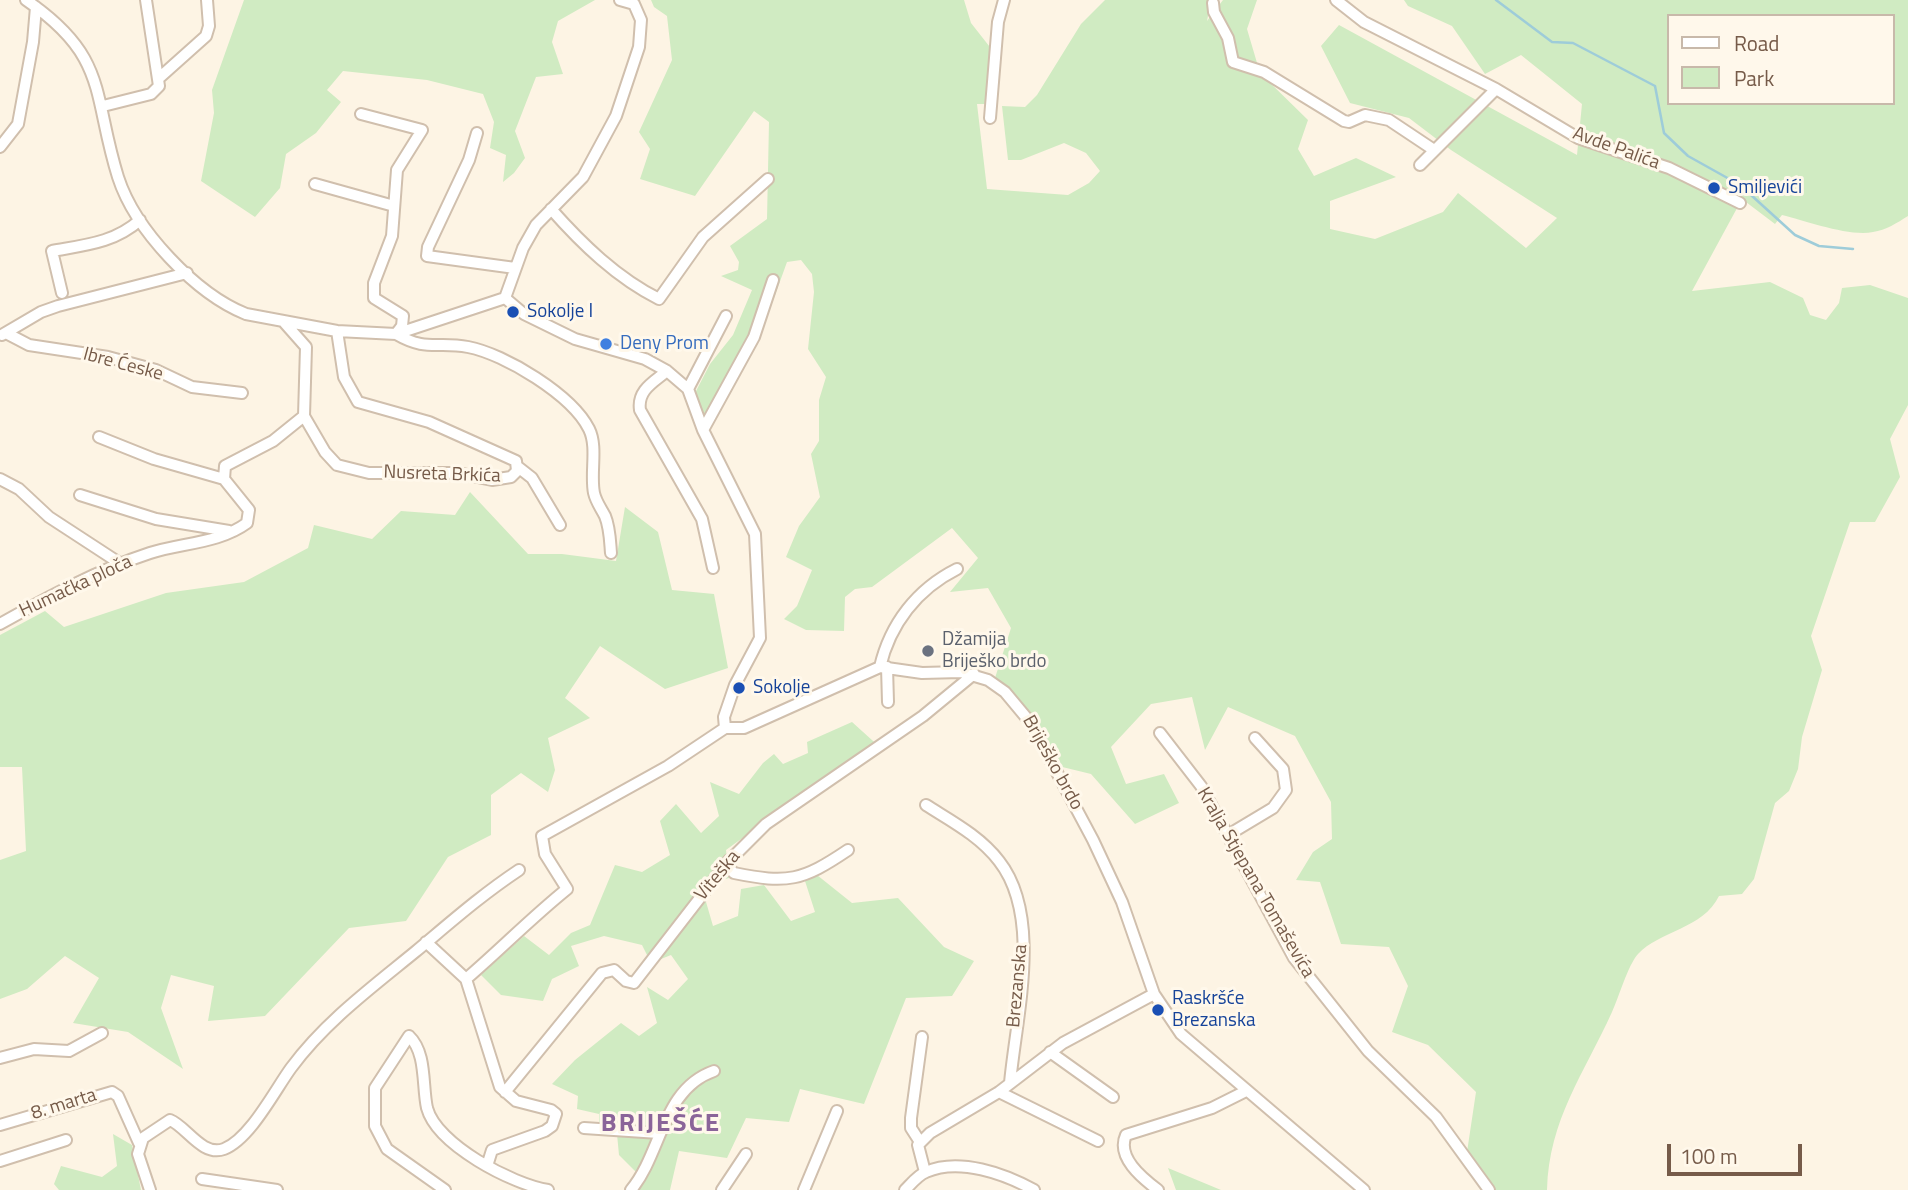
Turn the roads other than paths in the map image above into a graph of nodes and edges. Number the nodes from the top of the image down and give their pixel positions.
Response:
1 (26, 0) edge
2 (146, 0) edge
3 (207, 0) edge
4 (620, 0) edge
5 (1004, 0) edge
6 (1336, 0) edge
7 (1213, 2) dead end
8 (36, 7) junction
9 (159, 78) junction
10 (1496, 89) junction
11 (103, 106) junction
12 (362, 114) dead end
13 (990, 118) dead end
14 (477, 133) dead end
15 (0, 147) edge
16 (1434, 149) junction
17 (1420, 165) dead end
18 (768, 179) dead end
19 (315, 184) dead end
20 (1740, 203) dead end
21 (394, 206) junction
22 (551, 209) junction
23 (140, 220) junction
24 (515, 268) junction
25 (187, 272) junction
26 (774, 280) dead end
27 (62, 293) dead end
28 (505, 298) junction
29 (726, 316) dead end
30 (283, 321) junction
31 (337, 331) junction
32 (396, 334) junction
33 (3, 335) edge
34 (667, 371) junction
35 (688, 389) junction
36 (242, 393) dead end
37 (304, 416) junction
38 (703, 430) junction
39 (99, 437) dead end
40 (518, 467) junction
41 (0, 479) edge
42 (224, 479) junction
43 (80, 495) dead end
44 (560, 525) dead end
45 (235, 532) junction
46 (611, 553) dead end
47 (121, 564) junction
48 (713, 568) dead end
49 (957, 569) dead end
50 (0, 624) edge
51 (883, 667) junction
52 (974, 674) junction
53 (888, 702) dead end
54 (725, 729) junction
55 (1160, 733) dead end
56 (1255, 738) dead end
57 (926, 805) dead end
58 (1228, 835) junction
59 (848, 850) dead end
60 (729, 860) junction
61 (519, 870) dead end
62 (426, 942) junction
63 (466, 979) junction
64 (1154, 994) junction
65 (102, 1033) dead end
66 (922, 1037) dead end
67 (1051, 1052) junction
68 (0, 1058) edge
69 (713, 1071) dead end
70 (1010, 1083) junction
71 (1246, 1091) junction
72 (505, 1092) junction
73 (999, 1092) junction
74 (1113, 1097) dead end
75 (836, 1111) dead end
76 (0, 1125) edge
77 (584, 1128) dead end
78 (659, 1133) junction
79 (66, 1140) dead end
80 (1098, 1141) dead end
81 (920, 1142) junction
82 (139, 1143) junction
83 (746, 1154) dead end
84 (1, 1159) edge
85 (487, 1166) junction
86 (925, 1172) junction
87 (202, 1179) dead end
88 (1152, 1188) edge
89 (272, 1189) edge
90 (150, 1190) edge
91 (445, 1190) edge
92 (548, 1190) edge
93 (631, 1190) edge
94 (722, 1190) edge
95 (804, 1190) edge
96 (905, 1190) edge
97 (1034, 1190) edge
98 (1364, 1190) edge
99 (1489, 1190) edge

1 - 8 street
2 - 9 street
3 - 9 street
4 - 22 street
5 - 13 street
6 - 10 street, Avde Palića
7 - 16 street
8 - 11 street
8 - 15 street
9 - 11 street
10 - 16 street
10 - 20 street, Avde Palića
11 - 23 street
12 - 21 street
14 - 24 street
16 - 17 street
18 - 22 street
19 - 21 street
21 - 32 street
22 - 24 street
23 - 25 street
23 - 27 street
24 - 28 street
25 - 30 street
25 - 33 street, Ibre Ćeske
26 - 38 street
28 - 32 street
28 - 34 street
29 - 35 street
30 - 31 street
30 - 37 street
31 - 32 street
31 - 40 street, Nusreta Brkića
32 - 46 street
33 - 36 street, Ibre Ćeske
34 - 35 street
34 - 48 street
35 - 38 street
37 - 40 street, Nusreta Brkića
37 - 42 street
38 - 54 street
39 - 42 street
40 - 44 street
41 - 47 street
42 - 45 street
43 - 45 street
45 - 47 street, Humačka ploča
47 - 50 street, Humačka ploča
49 - 51 street
51 - 52 street, Briješko brdo
51 - 53 street
51 - 54 street
52 - 60 street, Viteška
52 - 64 street, Briješko brdo
54 - 63 street
55 - 58 street, Kralja Stjepana Tomaševića
56 - 58 street
57 - 70 street, Brezanska
58 - 99 street, Kralja Stjepana Tomaševića
59 - 60 street
60 - 72 street, Viteška
61 - 62 street
62 - 63 street
62 - 82 street
63 - 72 street
64 - 67 street
64 - 71 street, Briješko brdo
65 - 68 street
66 - 81 street
67 - 70 street
67 - 74 street
69 - 78 street
70 - 73 street
71 - 88 street
71 - 98 street, Briješko brdo
72 - 85 street
73 - 80 street
73 - 81 street
75 - 95 street
76 - 82 street, 8. marta
77 - 78 street
78 - 93 street
79 - 84 street
81 - 86 street
82 - 90 street
83 - 94 street
85 - 91 street
85 - 92 street
86 - 96 street
86 - 97 street
87 - 89 street

